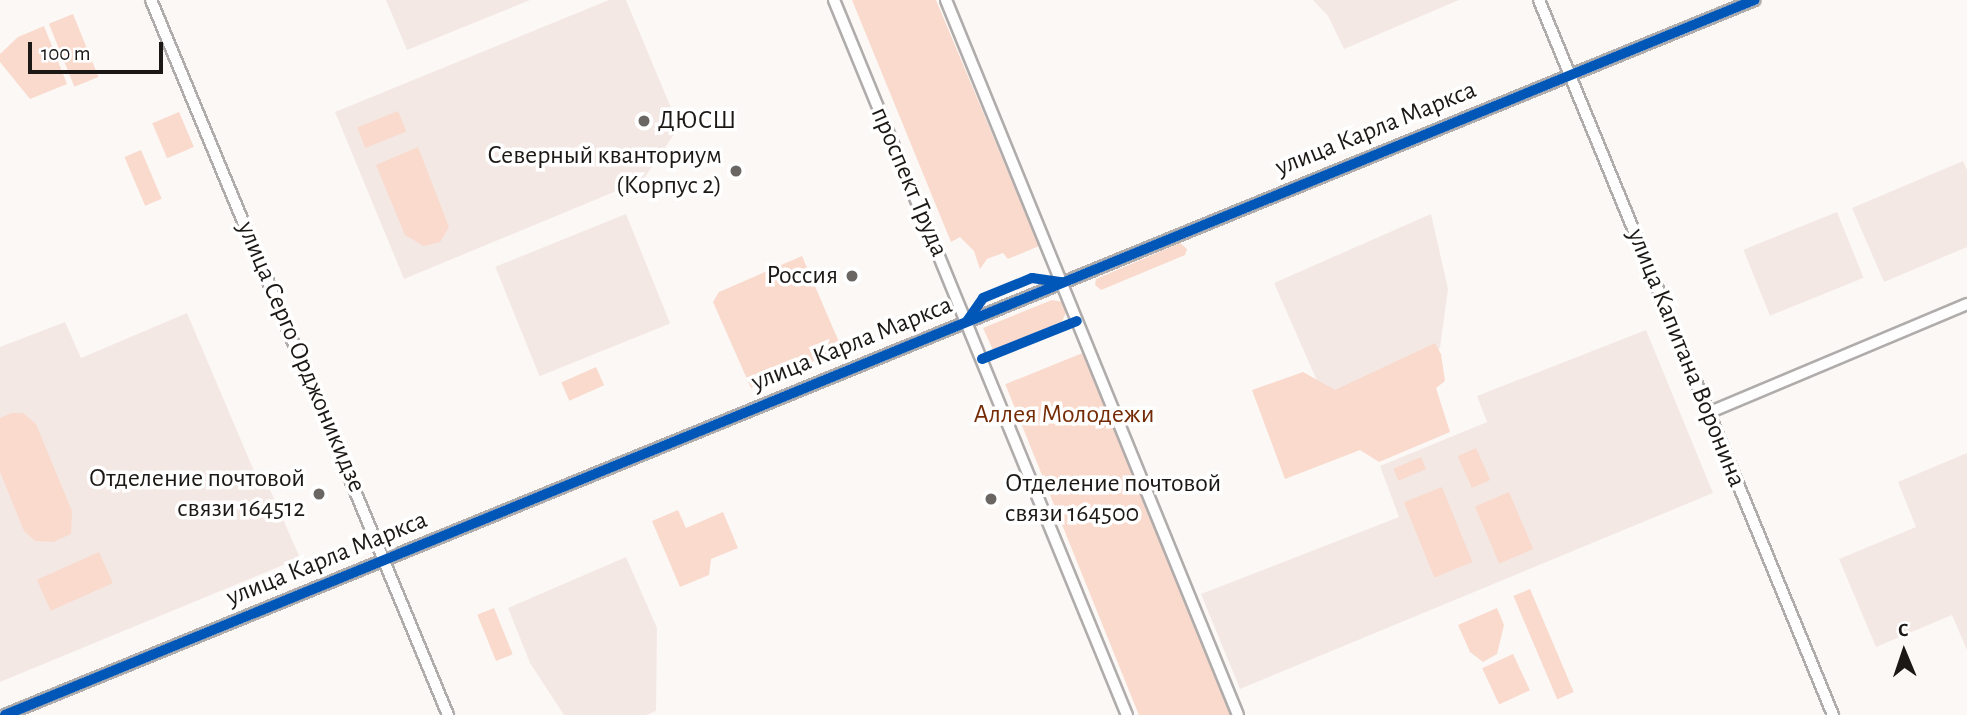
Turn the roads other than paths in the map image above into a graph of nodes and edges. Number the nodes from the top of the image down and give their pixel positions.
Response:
1 (151, 0) edge
2 (834, 0) edge
3 (946, 0) edge
4 (1539, 0) edge
5 (1754, 0) edge
6 (1570, 75) junction
7 (1062, 282) junction
8 (1967, 304) edge
9 (967, 321) junction
10 (1708, 413) junction
11 (385, 560) junction
12 (5, 715) edge
13 (448, 715) edge
14 (1126, 715) edge
15 (1238, 715) edge
16 (1833, 715) edge

1 - 11 street, улица Серго Орджоникидзе
2 - 9 street, проспект Труда
3 - 7 street
4 - 6 street, улица Капитана Воронина
5 - 6 street, улица Карла Маркса
6 - 7 street, улица Карла Маркса
6 - 10 street, улица Капитана Воронина
7 - 9 street, улица Карла Маркса
7 - 15 street
8 - 10 street
9 - 11 street, улица Карла Маркса
9 - 14 street, проспект Труда
10 - 16 street, улица Капитана Воронина
11 - 12 street, улица Карла Маркса
11 - 13 street, улица Серго Орджоникидзе

